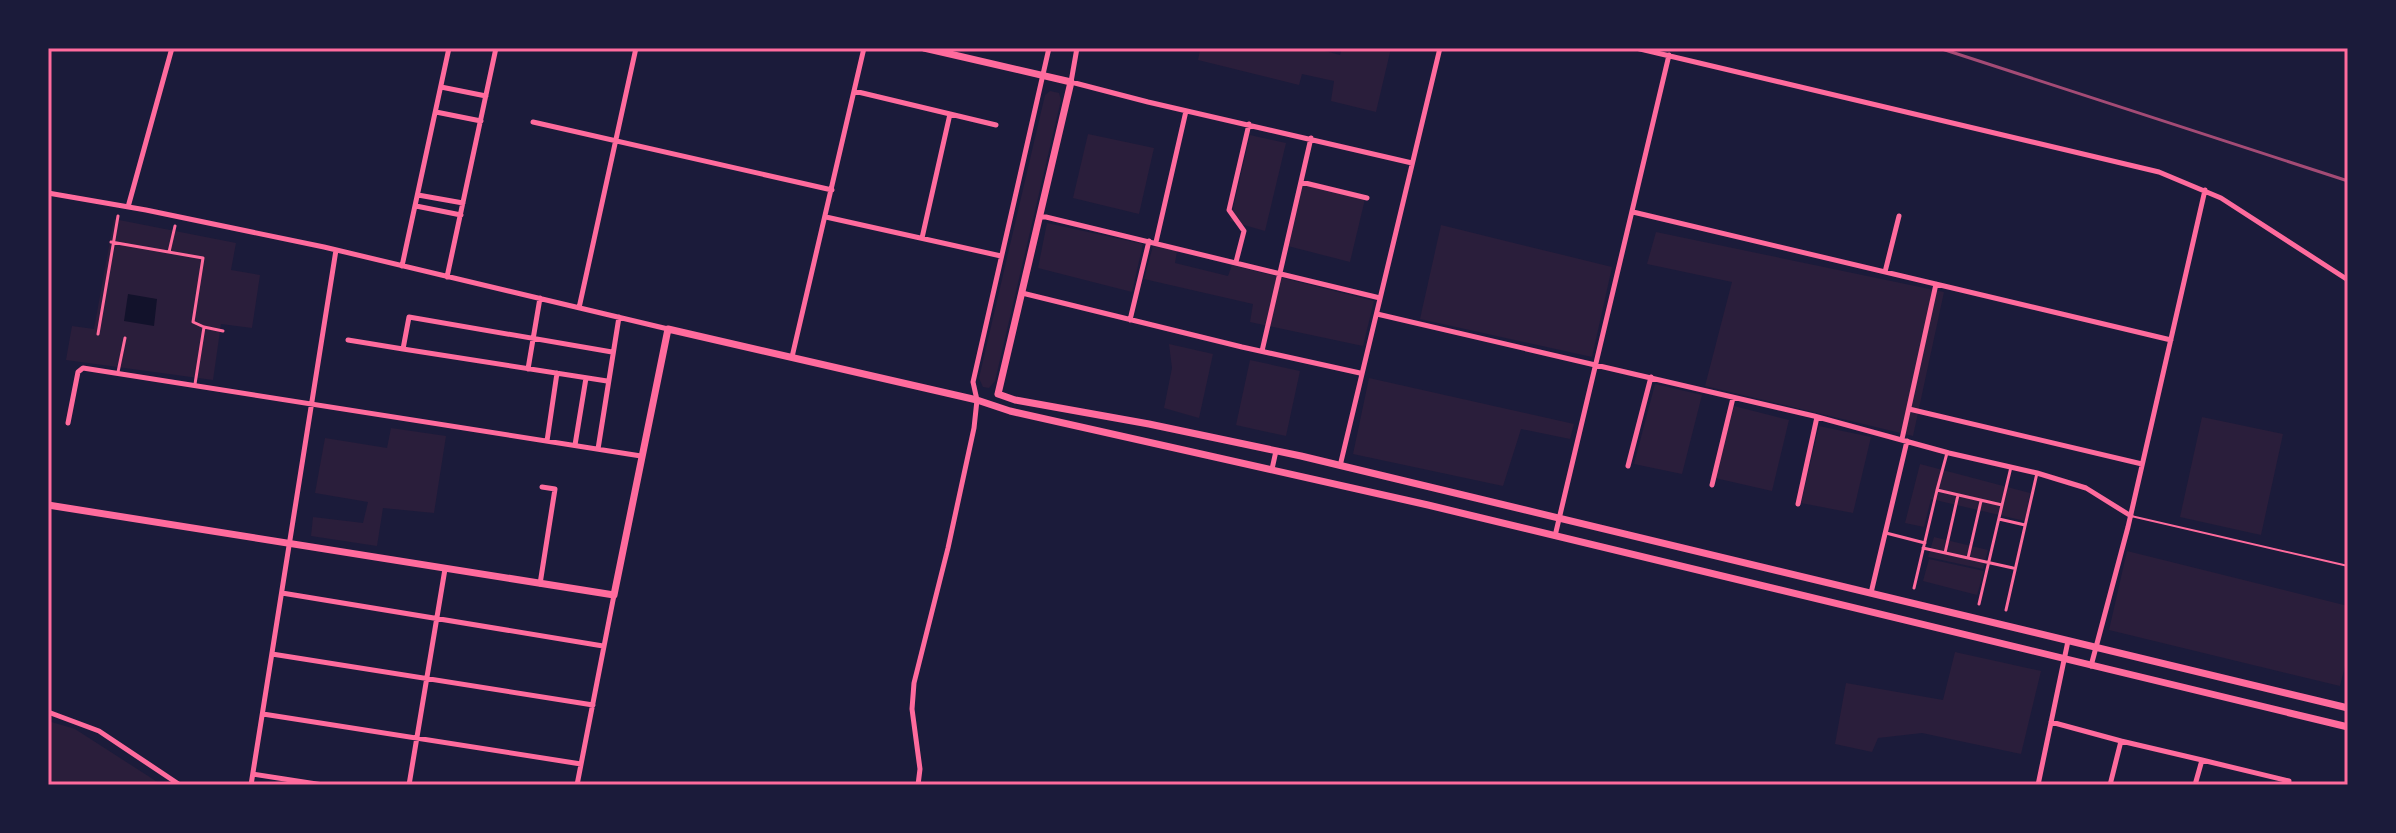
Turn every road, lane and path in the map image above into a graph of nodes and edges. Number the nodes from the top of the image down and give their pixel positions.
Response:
1 (172, 48) edge
2 (449, 48) edge
3 (496, 48) edge
4 (636, 48) edge
5 (864, 48) edge
6 (924, 48) edge
7 (1049, 48) edge
8 (1077, 48) edge
9 (1440, 48) edge
10 (1636, 48) edge
11 (1669, 55) junction
12 (1041, 75) junction
13 (1071, 82) junction
14 (441, 87) junction
15 (854, 91) junction
16 (486, 96) junction
17 (1186, 111) junction
18 (436, 112) junction
19 (950, 114) junction
20 (481, 121) junction
21 (533, 122) dead end
22 (1249, 124) junction
23 (996, 125) dead end
24 (1311, 138) junction
25 (617, 140) junction
26 (1412, 163) junction
27 (1301, 182) junction
28 (832, 190) junction
29 (2205, 190) junction
30 (48, 193) edge
31 (418, 195) junction
32 (1367, 198) dead end
33 (463, 203) junction
34 (416, 206) junction
35 (128, 207) junction
36 (1633, 212) junction
37 (461, 215) junction
38 (118, 216) dead end
39 (1899, 216) dead end
40 (826, 217) junction
41 (1039, 217) junction
42 (175, 226) dead end
43 (922, 238) junction
44 (112, 242) junction
45 (1152, 242) junction
46 (336, 250) junction
47 (169, 252) junction
48 (1001, 256) junction
49 (1236, 262) junction
50 (402, 266) junction
51 (1885, 272) junction
52 (1281, 274) junction
53 (447, 277) junction
54 (2348, 280) edge
55 (1936, 284) junction
56 (1021, 292) junction
57 (540, 298) junction
58 (1380, 298) junction
59 (579, 308) junction
60 (1377, 314) junction
61 (619, 317) junction
62 (1130, 320) junction
63 (204, 327) junction
64 (668, 329) junction
65 (223, 331) dead end
66 (98, 334) dead end
67 (533, 337) junction
68 (125, 338) dead end
69 (348, 340) dead end
70 (2171, 340) junction
71 (403, 349) junction
72 (1262, 351) junction
73 (612, 352) junction
74 (792, 357) junction
75 (1597, 364) junction
76 (528, 369) junction
77 (118, 372) junction
78 (557, 373) junction
79 (1360, 373) junction
80 (1651, 377) junction
81 (586, 378) junction
82 (607, 381) junction
83 (195, 384) junction
84 (998, 394) junction
85 (1733, 398) junction
86 (977, 400) junction
87 (311, 403) junction
88 (1909, 409) junction
89 (1817, 417) junction
90 (68, 423) dead end
91 (1905, 440) junction
92 (547, 441) junction
93 (575, 445) junction
94 (598, 449) junction
95 (1276, 451) junction
96 (1947, 453) junction
97 (641, 456) junction
98 (2142, 464) junction
99 (1340, 466) junction
100 (1628, 466) dead end
101 (2011, 467) junction
102 (1272, 469) junction
103 (2037, 473) junction
104 (1712, 485) dead end
105 (542, 487) dead end
106 (1937, 490) junction
107 (1958, 495) junction
108 (1981, 501) junction
109 (1798, 504) dead end
110 (48, 505) edge
111 (2002, 505) junction
112 (2131, 516) junction
113 (1559, 518) junction
114 (1999, 519) junction
115 (2025, 525) junction
116 (1885, 533) junction
117 (1555, 536) junction
118 (290, 544) junction
119 (1924, 546) junction
120 (1945, 553) junction
121 (1968, 558) junction
122 (1989, 562) junction
123 (2348, 566) edge
124 (2015, 568) junction
125 (445, 569) junction
126 (540, 584) junction
127 (1914, 588) dead end
128 (282, 593) junction
129 (1871, 593) junction
130 (614, 595) junction
131 (1979, 604) dead end
132 (2006, 610) dead end
133 (437, 618) junction
134 (2068, 641) junction
135 (603, 646) junction
136 (2096, 647) junction
137 (272, 654) junction
138 (2064, 658) junction
139 (2091, 666) junction
140 (427, 677) junction
141 (593, 705) junction
142 (2348, 708) edge
143 (48, 712) edge
144 (263, 714) junction
145 (2051, 722) junction
146 (2348, 727) edge
147 (417, 738) junction
148 (2121, 741) junction
149 (2202, 760) junction
150 (581, 764) junction
151 (253, 774) junction
152 (180, 785) edge
153 (251, 785) edge
154 (323, 785) edge
155 (409, 785) edge
156 (577, 785) edge
157 (918, 785) edge
158 (2038, 785) edge
159 (2110, 785) edge
160 (2195, 785) edge
161 (2288, 785) edge

1 - 35 street
2 - 14 street
3 - 16 street
4 - 25 street
5 - 15 street
6 - 12 main road
7 - 12 street
8 - 13 street
9 - 26 street
10 - 11 street
11 - 29 street
11 - 36 street
12 - 13 main road
12 - 48 street
13 - 17 street
13 - 41 main road
14 - 16 street
14 - 18 street
15 - 19 street
15 - 28 street
16 - 20 street
17 - 22 street
17 - 45 street
18 - 20 street
18 - 31 street
19 - 23 street
19 - 43 street
20 - 33 street
21 - 25 street
22 - 24 street
22 - 49 street
24 - 26 street
24 - 27 street
25 - 28 street
25 - 59 street
26 - 58 street
27 - 32 street
27 - 52 street
28 - 40 street
29 - 54 street
29 - 70 street
30 - 35 street
31 - 33 street
31 - 34 street
33 - 37 street
34 - 37 street
34 - 50 street
35 - 46 street
36 - 51 street
36 - 75 street
37 - 53 street
38 - 44 street
39 - 51 street
40 - 43 street
40 - 74 street
41 - 45 street
41 - 56 main road
42 - 47 street
43 - 48 street
44 - 47 street
44 - 66 street
45 - 49 street
45 - 62 street
46 - 50 street
46 - 87 street
47 - 63 street
48 - 86 street
49 - 52 street
50 - 53 street
51 - 55 street
52 - 58 street
52 - 72 street
53 - 57 street
55 - 70 street
55 - 88 street
56 - 62 street
56 - 84 main road
57 - 59 street
57 - 67 street
58 - 60 street
59 - 61 street
60 - 75 street
60 - 79 street
61 - 64 street
61 - 73 street
62 - 72 street
63 - 65 street
63 - 83 street
64 - 74 main road
64 - 97 main road
67 - 71 street
67 - 73 street
67 - 76 street
68 - 77 street
69 - 71 street
70 - 98 street
71 - 76 street
72 - 79 street
73 - 82 street
74 - 86 main road
75 - 80 street
75 - 113 street
76 - 78 street
77 - 83 street
77 - 90 street
78 - 81 street
78 - 92 street
79 - 99 street
80 - 85 street
80 - 100 street
81 - 82 street
81 - 93 street
82 - 94 street
83 - 87 street
84 - 86 main road
84 - 95 main road
85 - 89 street
85 - 104 street
86 - 102 main road
86 - 157 street
87 - 92 street
87 - 118 street
88 - 91 street
88 - 98 street
89 - 91 street
89 - 109 street
91 - 96 street
91 - 116 street
92 - 93 street
93 - 94 street
94 - 97 street
95 - 99 main road
95 - 102 street
96 - 101 street
96 - 106 street
97 - 130 main road
98 - 112 street
99 - 113 main road
101 - 103 street
101 - 111 street
102 - 117 main road
103 - 112 street
103 - 115 street
105 - 126 street
106 - 107 street
106 - 119 street
107 - 108 street
107 - 120 street
108 - 111 street
108 - 121 street
110 - 118 main road
111 - 114 street
112 - 123 lane
112 - 136 street
113 - 117 street
113 - 129 main road
114 - 115 street
114 - 122 street
115 - 124 street
116 - 119 street
116 - 129 street
117 - 138 main road
118 - 125 main road
118 - 128 street
119 - 120 street
119 - 127 street
120 - 121 street
121 - 122 street
122 - 124 street
122 - 131 street
124 - 132 street
125 - 126 main road
125 - 133 street
126 - 130 main road
128 - 133 street
128 - 137 street
129 - 134 main road
130 - 135 street
133 - 135 street
133 - 140 street
134 - 136 main road
134 - 138 street
135 - 141 street
136 - 139 street
136 - 142 main road
137 - 140 street
137 - 144 street
138 - 139 main road
138 - 145 street
139 - 146 main road
140 - 141 street
140 - 147 street
141 - 150 street
143 - 152 street
144 - 147 street
144 - 151 street
145 - 148 street
145 - 158 street
147 - 150 street
147 - 155 street
148 - 149 street
148 - 159 street
149 - 160 street
149 - 161 street
150 - 156 street
151 - 153 street
151 - 154 street

